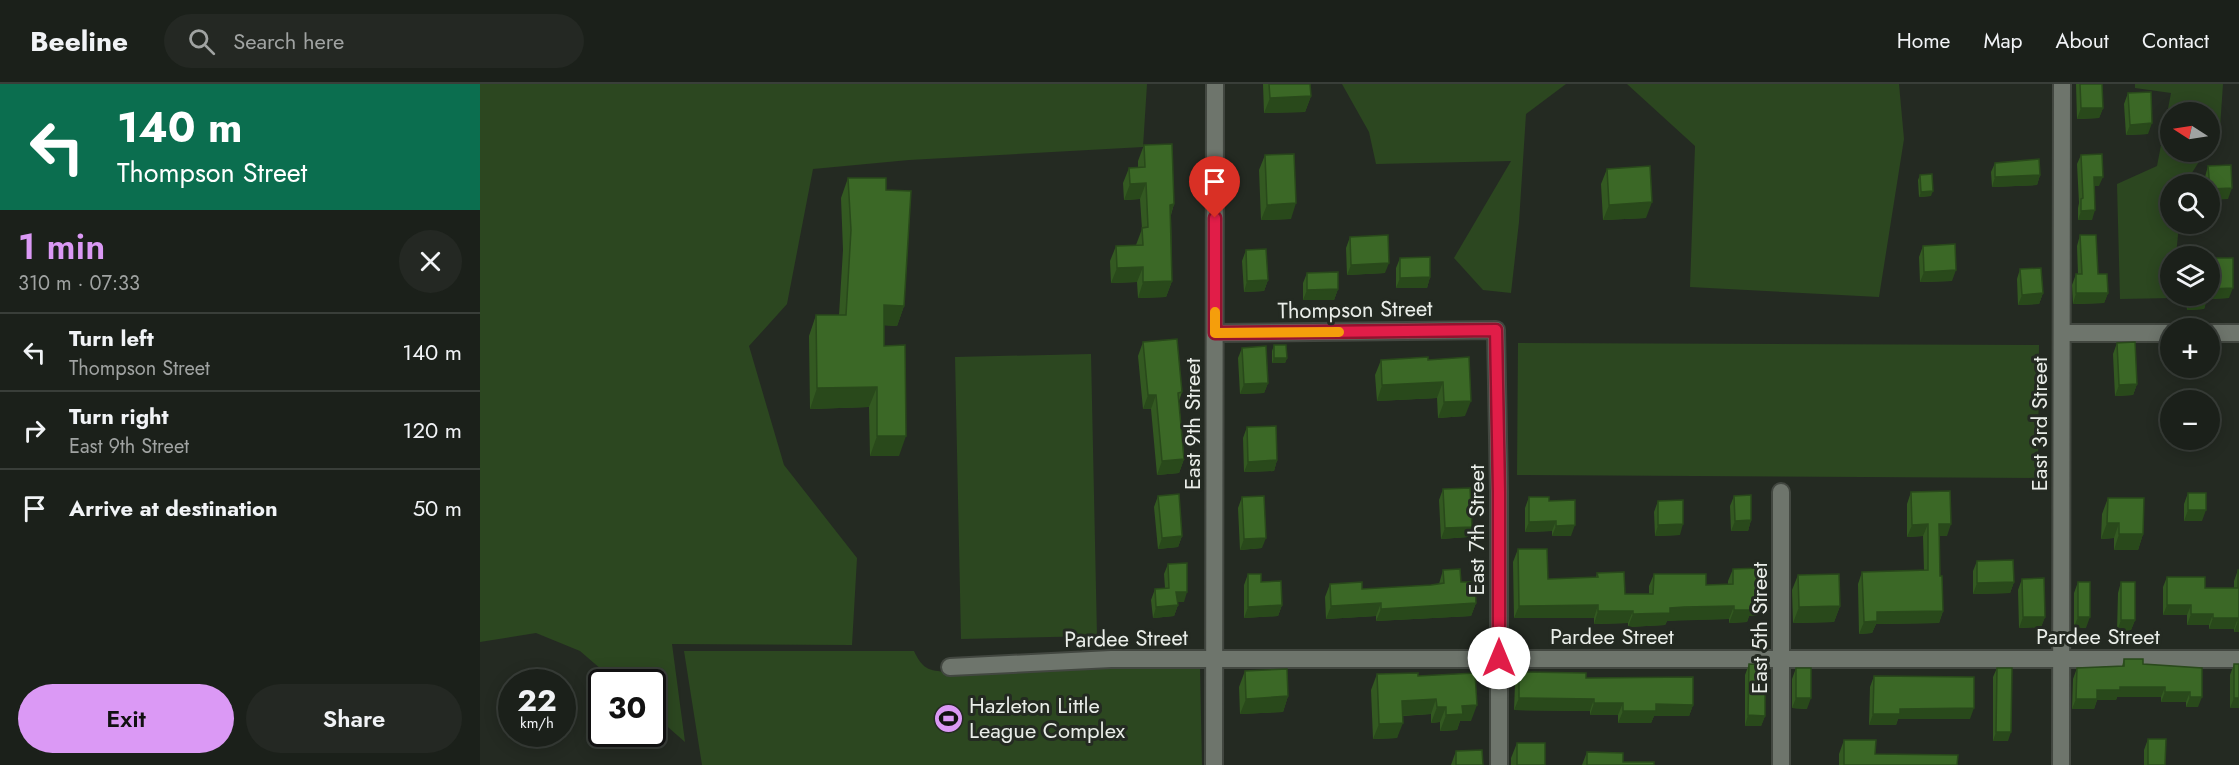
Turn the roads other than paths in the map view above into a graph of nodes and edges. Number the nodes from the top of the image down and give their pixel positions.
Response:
1 (1215, 84) edge
2 (2062, 84) edge
3 (1496, 330) joint
4 (1215, 333) junction
5 (2062, 333) junction
6 (2160, 333) edge
7 (2220, 333) edge
8 (2239, 333) edge
9 (1782, 492) dead end
10 (1499, 658) junction
11 (1214, 659) junction
12 (1781, 659) junction
13 (2061, 659) junction
14 (2239, 659) edge
15 (950, 667) dead end
16 (1214, 765) edge
17 (1499, 765) edge
18 (1781, 765) edge
19 (2061, 765) edge

1 - 4 street, East 9th Street
2 - 5 street, East 3rd Street
3 - 4 street, Thompson Street
3 - 10 street, East 7th Street
4 - 11 street, East 9th Street
5 - 6 street
5 - 13 street, East 3rd Street
7 - 8 street
9 - 12 street, East 5th Street
10 - 11 street, Pardee Street
10 - 12 street, Pardee Street
10 - 17 street, East 7th Street
11 - 15 street, Pardee Street
11 - 16 street, East 9th Street
12 - 13 street, Pardee Street
12 - 18 street, East 5th Street
13 - 14 street, Pardee Street
13 - 19 street, East 3rd Street

